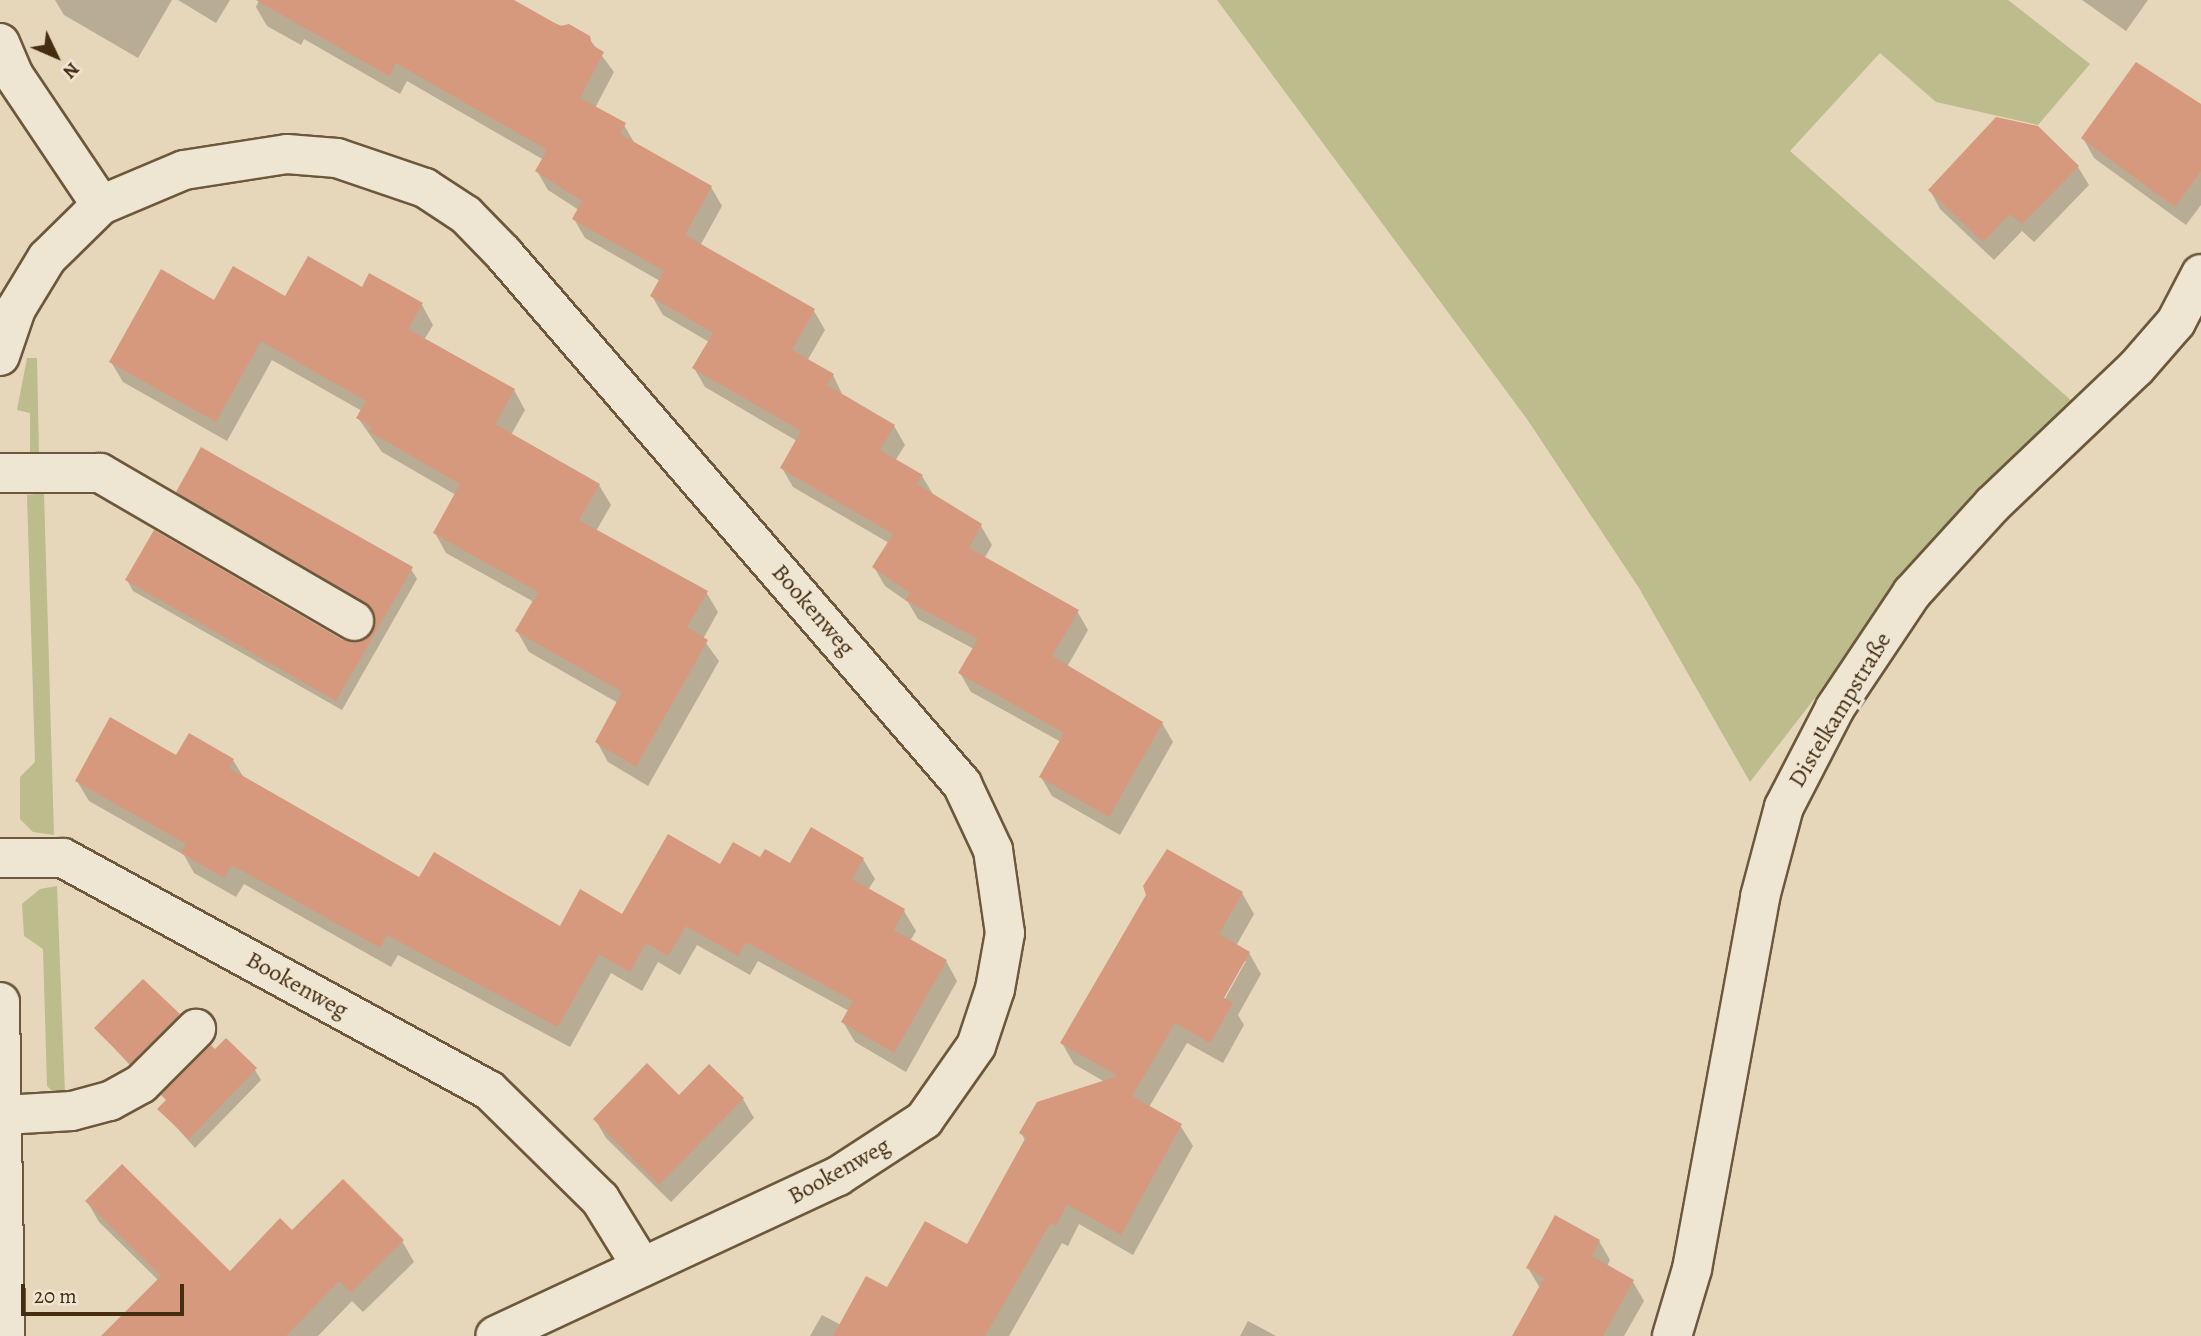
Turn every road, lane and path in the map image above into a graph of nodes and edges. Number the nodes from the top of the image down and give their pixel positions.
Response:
1 (0, 43) edge
2 (101, 205) junction
3 (2201, 274) edge
4 (0, 356) edge
5 (0, 473) edge
6 (354, 621) dead end
7 (0, 858) edge
8 (0, 1002) edge
9 (0, 1013) edge
10 (196, 1029) dead end
11 (4, 1115) junction
12 (642, 1267) junction
13 (5, 1336) edge
14 (495, 1336) edge
15 (1672, 1336) edge

1 - 2 street
2 - 4 street
2 - 12 street, Bookenweg
3 - 15 street, Distelkampstraße
5 - 6 street
7 - 12 street, Bookenweg
8 - 9 street
9 - 11 street
10 - 11 street
11 - 13 street
12 - 14 street, Bookenweg

